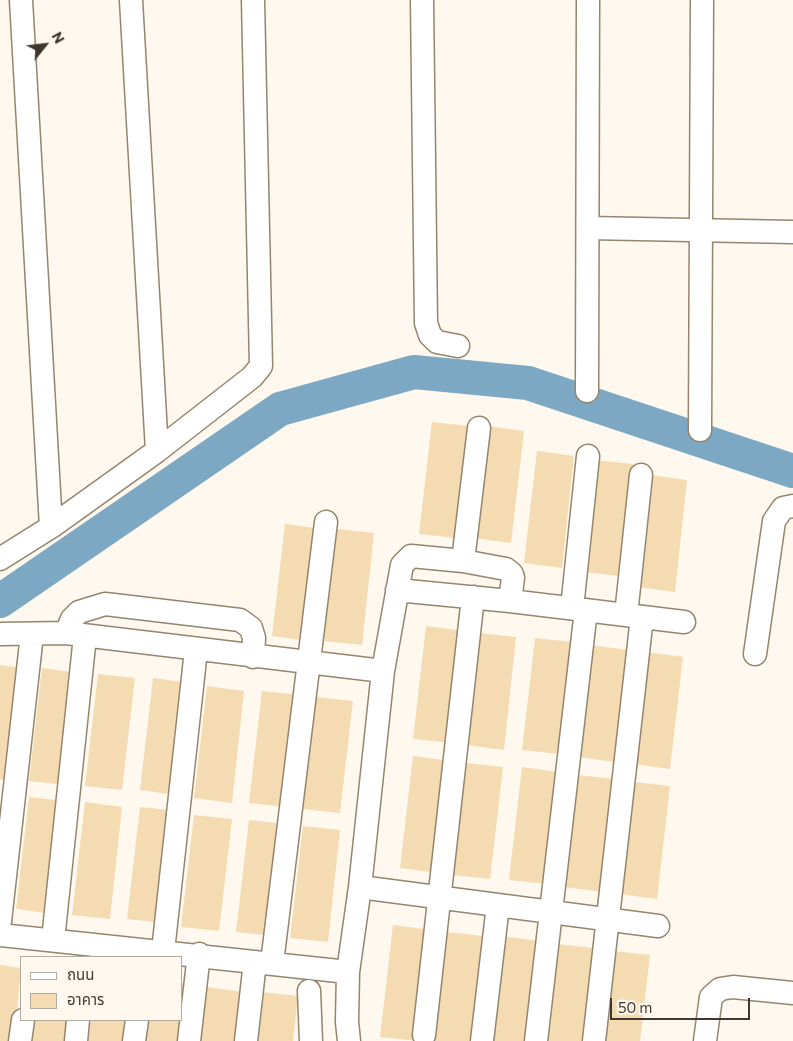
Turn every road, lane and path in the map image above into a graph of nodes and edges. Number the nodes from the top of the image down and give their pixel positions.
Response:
1 (21, 0) edge
2 (131, 0) edge
3 (253, 0) edge
4 (422, 0) edge
5 (588, 0) edge
6 (702, 0) edge
7 (588, 228) junction
8 (701, 230) junction
9 (793, 232) edge
10 (458, 346) dead end
11 (587, 391) dead end
12 (479, 428) dead end
13 (700, 430) dead end
14 (158, 451) junction
15 (588, 456) dead end
16 (642, 475) dead end
17 (793, 506) edge
18 (326, 522) dead end
19 (50, 527) junction
20 (0, 558) edge
21 (463, 561) junction
22 (396, 590) junction
23 (473, 597) junction
24 (510, 601) junction
25 (579, 609) junction
26 (634, 616) junction
27 (684, 622) dead end
28 (0, 634) edge
29 (32, 634) junction
30 (76, 634) junction
31 (196, 650) junction
32 (754, 654) dead end
33 (253, 657) junction
34 (308, 663) junction
35 (383, 671) junction
36 (360, 887) junction
37 (440, 898) junction
38 (498, 905) junction
39 (552, 912) junction
40 (606, 919) junction
41 (0, 921) edge
42 (658, 926) dead end
43 (0, 935) edge
44 (39, 945) edge
45 (86, 950) edge
46 (150, 953) edge
47 (199, 954) junction
48 (263, 962) junction
49 (348, 972) junction
50 (309, 991) dead end
51 (793, 994) edge
52 (23, 1021) edge
53 (78, 1021) edge
54 (137, 1021) edge
55 (424, 1035) dead end
56 (20, 1041) edge
57 (76, 1041) edge
58 (134, 1041) edge
59 (189, 1041) edge
60 (246, 1041) edge
61 (311, 1041) edge
62 (349, 1041) edge
63 (482, 1041) edge
64 (536, 1041) edge
65 (594, 1041) edge
66 (705, 1041) edge

1 - 19 street
2 - 14 street
3 - 14 street
4 - 10 street
5 - 7 street
6 - 8 street
7 - 8 street
7 - 11 street
8 - 9 street
8 - 13 street
12 - 21 street
14 - 19 street
15 - 25 street
16 - 26 street
17 - 32 street
18 - 34 street
19 - 20 street
21 - 22 street
21 - 24 street
22 - 23 street
22 - 35 street
23 - 24 street
23 - 37 street
24 - 25 street
25 - 26 street
25 - 39 street
26 - 27 street
26 - 40 street
28 - 29 street
29 - 30 street
29 - 41 street
30 - 31 street
30 - 33 street
30 - 44 street
31 - 33 street
31 - 46 street
33 - 34 street
34 - 35 street
34 - 48 street
35 - 36 street
36 - 37 street
36 - 49 street
37 - 38 street
37 - 55 street
38 - 39 street
38 - 63 street
39 - 40 street
39 - 64 street
40 - 42 street
40 - 65 street
43 - 44 street
44 - 45 street
45 - 46 street
46 - 47 street
47 - 48 street
47 - 59 street
48 - 49 street
48 - 60 street
49 - 62 street
50 - 61 street
51 - 66 street
52 - 56 street
53 - 57 street
54 - 58 street

